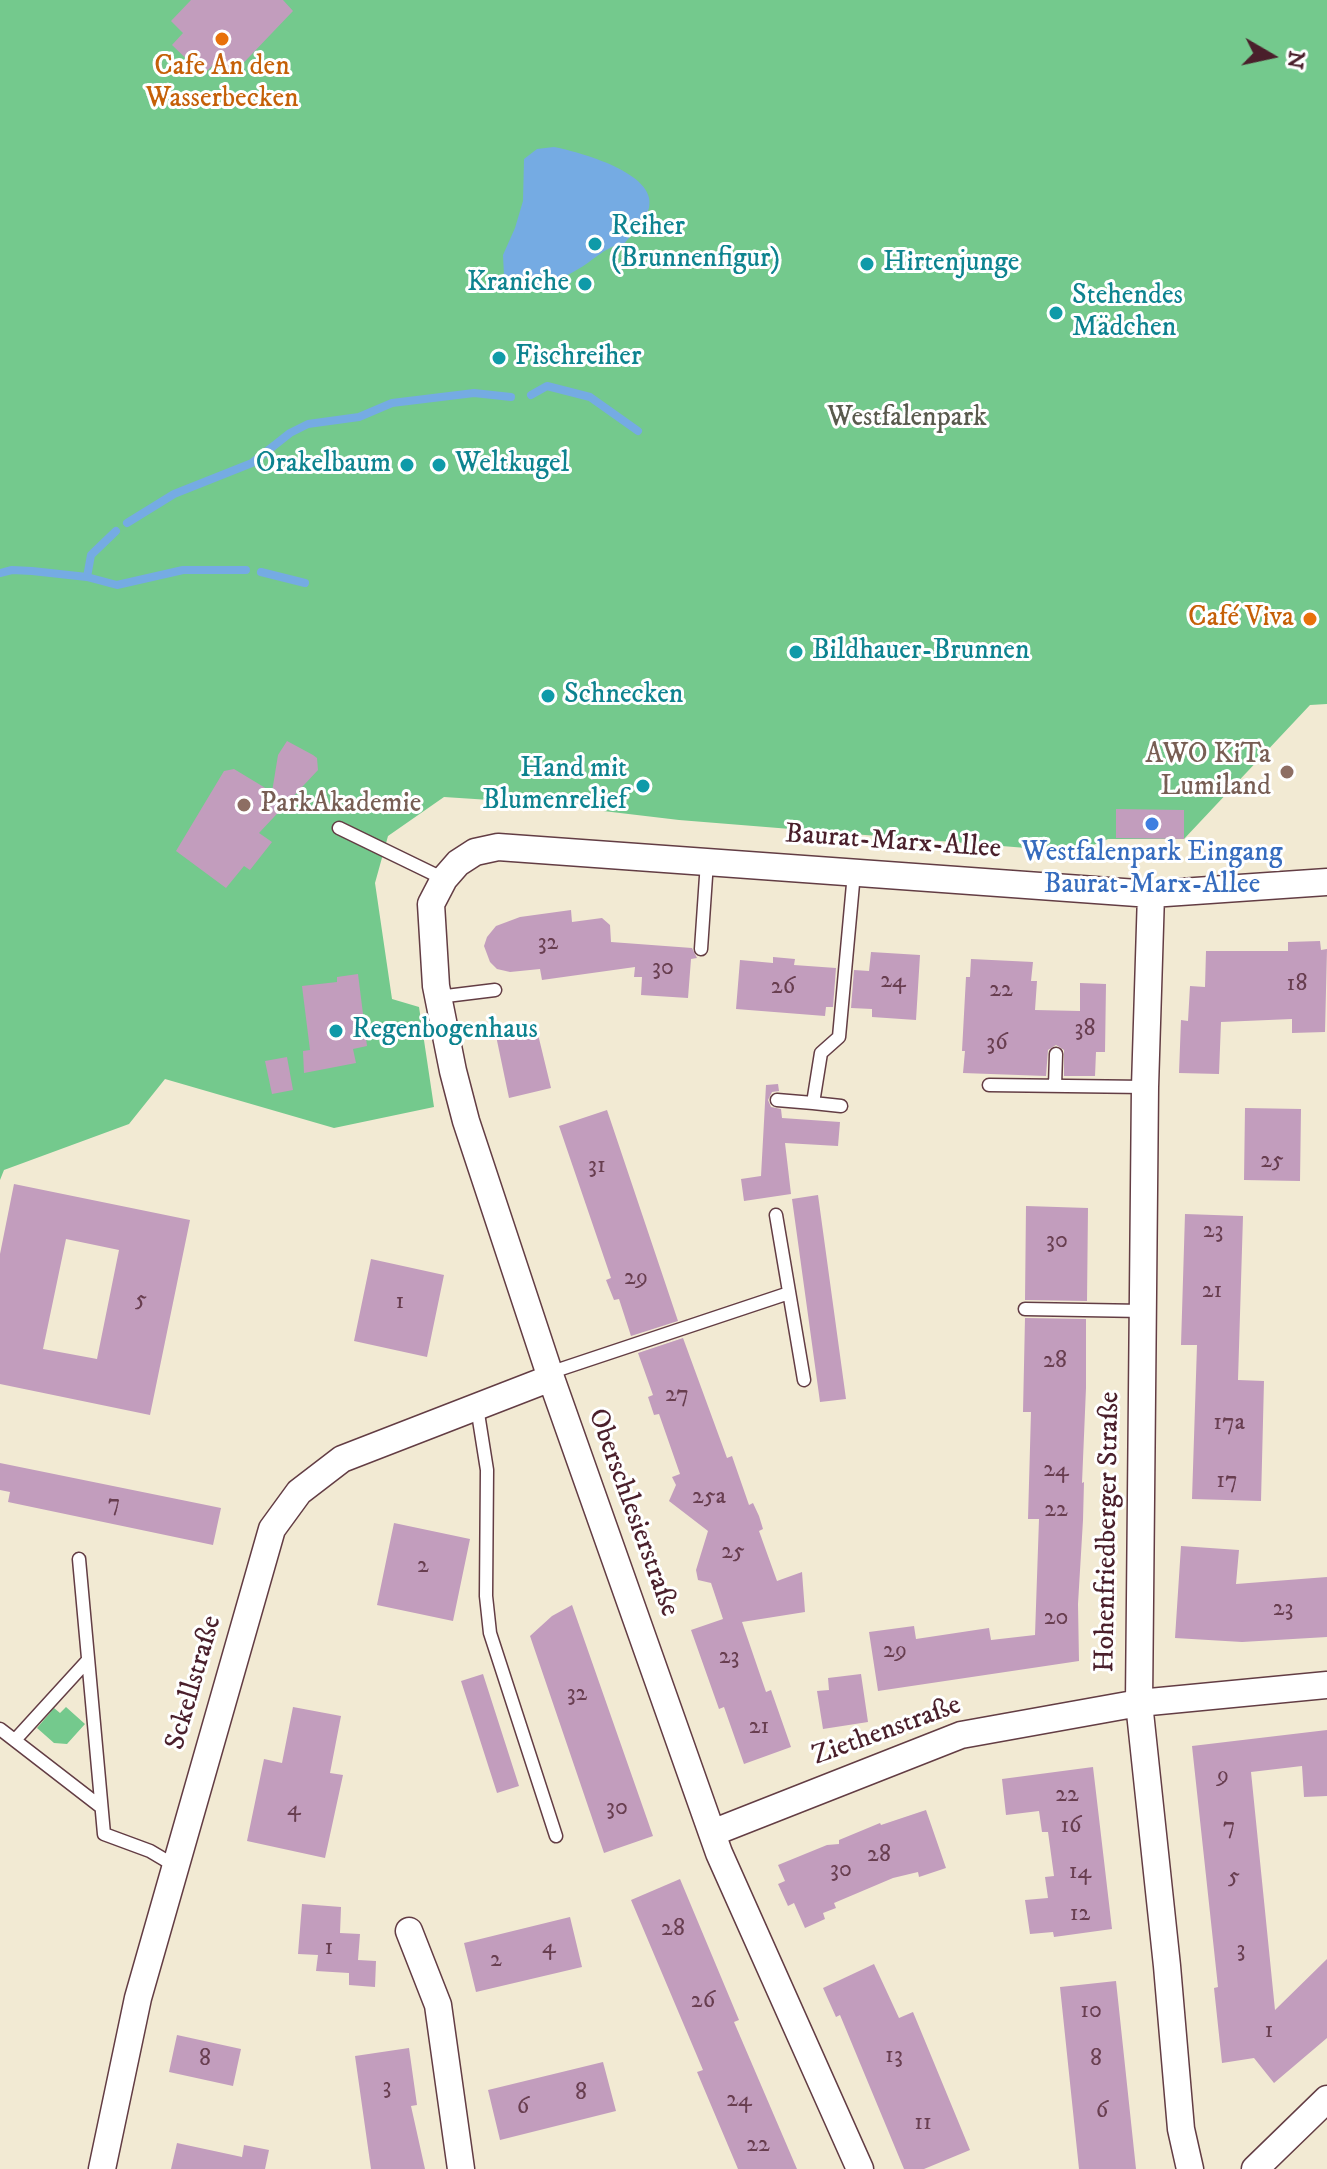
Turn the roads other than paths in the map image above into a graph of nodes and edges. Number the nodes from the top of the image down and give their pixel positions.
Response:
1 (339, 828) dead end
2 (707, 862) junction
3 (451, 871) junction
4 (854, 873) junction
5 (1327, 882) edge
6 (1151, 894) junction
7 (701, 949) dead end
8 (495, 990) dead end
9 (438, 997) junction
10 (1056, 1054) dead end
11 (989, 1085) dead end
12 (1055, 1086) junction
13 (1145, 1087) junction
14 (777, 1100) dead end
15 (813, 1103) junction
16 (841, 1106) dead end
17 (776, 1215) dead end
18 (789, 1293) junction
19 (1025, 1309) dead end
20 (1143, 1311) junction
21 (550, 1376) junction
22 (804, 1380) dead end
23 (477, 1407) junction
24 (79, 1559) dead end
25 (88, 1660) junction
26 (1327, 1685) edge
27 (1139, 1703) junction
28 (0, 1729) edge
29 (15, 1740) junction
30 (101, 1807) junction
31 (712, 1833) junction
32 (556, 1836) dead end
33 (177, 1867) junction
34 (409, 1931) dead end
35 (1327, 2099) edge
36 (102, 2169) edge
37 (461, 2169) edge
38 (860, 2169) edge
39 (1190, 2169) edge
40 (1255, 2169) edge

1 - 3 lane
2 - 3 street, Baurat-Marx-Allee
2 - 4 street, Baurat-Marx-Allee
2 - 7 lane
3 - 9 street, Oberschlesierstraße
4 - 6 street, Baurat-Marx-Allee
4 - 15 lane
5 - 6 street, Baurat-Marx-Allee
6 - 13 street, Hohenfriedberger Straße
8 - 9 lane
9 - 21 street, Oberschlesierstraße
10 - 12 lane
11 - 12 lane
12 - 13 lane
13 - 20 street, Hohenfriedberger Straße
14 - 15 lane
15 - 16 lane
17 - 18 lane
18 - 21 lane
18 - 22 lane
19 - 20 lane
20 - 27 street, Hohenfriedberger Straße
21 - 23 street, Sckellstraße
21 - 31 street, Oberschlesierstraße
23 - 32 lane
23 - 33 street, Sckellstraße
24 - 25 lane
25 - 29 lane
25 - 30 lane
26 - 27 street, Ziethenstraße
27 - 31 street, Ziethenstraße
27 - 39 street, Hohenfriedberger Straße
28 - 29 lane
29 - 30 lane
30 - 33 lane
31 - 38 street, Oberschlesierstraße
33 - 36 street, Sckellstraße
34 - 37 street
35 - 40 street

